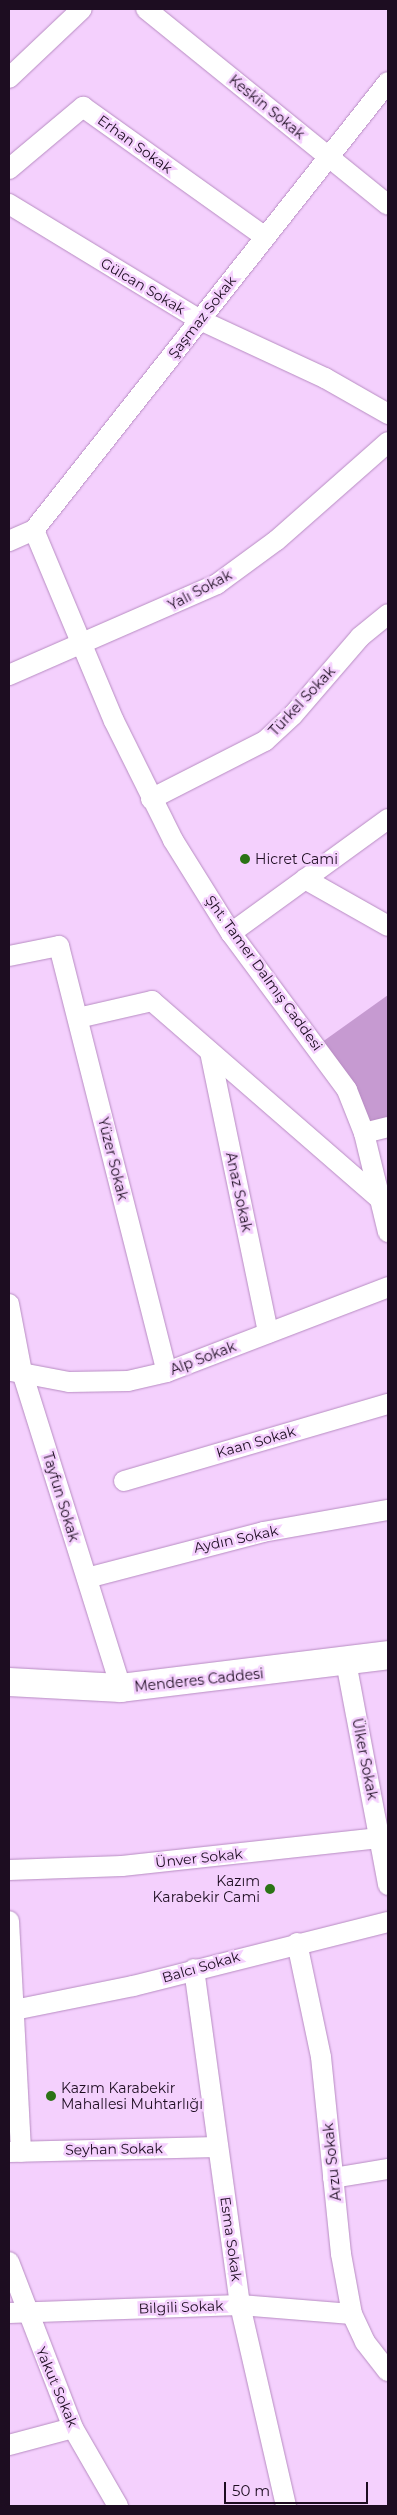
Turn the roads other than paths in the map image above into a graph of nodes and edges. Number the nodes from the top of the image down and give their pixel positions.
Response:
1 (82, 9) edge
2 (155, 12) edge
3 (9, 78) edge
4 (388, 82) edge
5 (329, 157) junction
6 (9, 169) edge
7 (388, 205) edge
8 (12, 213) edge
9 (265, 237) junction
10 (200, 320) junction
11 (388, 414) edge
12 (388, 442) edge
13 (34, 530) junction
14 (9, 541) edge
15 (388, 614) edge
16 (82, 647) junction
17 (9, 675) edge
18 (151, 799) junction
19 (388, 819) edge
20 (305, 879) junction
21 (388, 926) edge
22 (231, 933) junction
23 (9, 956) edge
24 (78, 1018) junction
25 (210, 1052) junction
26 (388, 1127) edge
27 (364, 1133) junction
28 (382, 1202) junction
29 (388, 1232) edge
30 (388, 1287) edge
31 (9, 1304) edge
32 (268, 1333) junction
33 (15, 1371) edge
34 (167, 1372) junction
35 (388, 1404) edge
36 (124, 1481) dead end
37 (388, 1510) edge
38 (86, 1578) junction
39 (388, 1655) edge
40 (346, 1662) junction
41 (9, 1682) edge
42 (121, 1688) junction
43 (384, 1838) edge
44 (9, 1870) edge
45 (388, 1884) edge
46 (9, 1921) edge
47 (388, 1922) edge
48 (297, 1943) junction
49 (194, 1969) junction
50 (14, 2010) junction
51 (218, 2147) junction
52 (15, 2152) edge
53 (388, 2169) edge
54 (333, 2178) junction
55 (9, 2262) edge
56 (240, 2305) junction
57 (17, 2312) edge
58 (352, 2314) junction
59 (388, 2372) edge
60 (73, 2428) junction
61 (9, 2445) edge
62 (118, 2506) edge
63 (286, 2506) edge

1 - 3 street
2 - 5 street, Keskin Sokak
4 - 5 street, Şaşmaz Sokak
5 - 7 street, Keskin Sokak
5 - 9 street, Şaşmaz Sokak
6 - 9 street, Erhan Sokak
8 - 10 street, Gülcan Sokak
9 - 10 street, Şaşmaz Sokak
10 - 11 street, Gülcan Sokak
10 - 13 street, Şaşmaz Sokak
12 - 16 street, Yalı Sokak
13 - 14 street, Şaşmaz Sokak
13 - 16 street, Şht. Tamer Dalmış Caddesi
15 - 18 street, Türkel Sokak
16 - 17 street, Yalı Sokak
16 - 18 street, Şht. Tamer Dalmış Caddesi
18 - 22 street, Şht. Tamer Dalmış Caddesi
19 - 20 street
20 - 21 street
20 - 22 street
22 - 27 street, Şht. Tamer Dalmış Caddesi
23 - 24 street, Yüzer Sokak
24 - 25 street
24 - 34 street, Yüzer Sokak
25 - 28 street
25 - 32 street, Anaz Sokak
26 - 27 street
27 - 28 street, Şht. Tamer Dalmış Caddesi
28 - 29 street, Şht. Tamer Dalmış Caddesi
30 - 32 street, Alp Sokak
31 - 33 street, Tayfun Sokak
32 - 34 street, Alp Sokak
33 - 34 street, Alp Sokak
33 - 38 street, Tayfun Sokak
35 - 36 street, Kaan Sokak
37 - 38 street, Aydın Sokak
38 - 42 street, Tayfun Sokak
39 - 40 street, Menderes Caddesi
40 - 42 street, Menderes Caddesi
40 - 43 street, Ülker Sokak
41 - 42 street, Menderes Caddesi
43 - 44 street, Ünver Sokak
43 - 45 street, Ülker Sokak
46 - 50 street
47 - 48 street, Balcı Sokak
48 - 49 street, Balcı Sokak
48 - 54 street, Arzu Sokak
49 - 50 street, Balcı Sokak
49 - 51 street, Esma Sokak
50 - 52 street
51 - 52 street, Seyhan Sokak
51 - 56 street, Esma Sokak
53 - 54 street
54 - 58 street, Arzu Sokak
55 - 57 street, Yakut Sokak
56 - 57 street, Bilgili Sokak
56 - 58 street, Bilgili Sokak
56 - 63 street, Esma Sokak
57 - 60 street, Yakut Sokak
58 - 59 street, Arzu Sokak
60 - 61 street
60 - 62 street, Yakut Sokak

